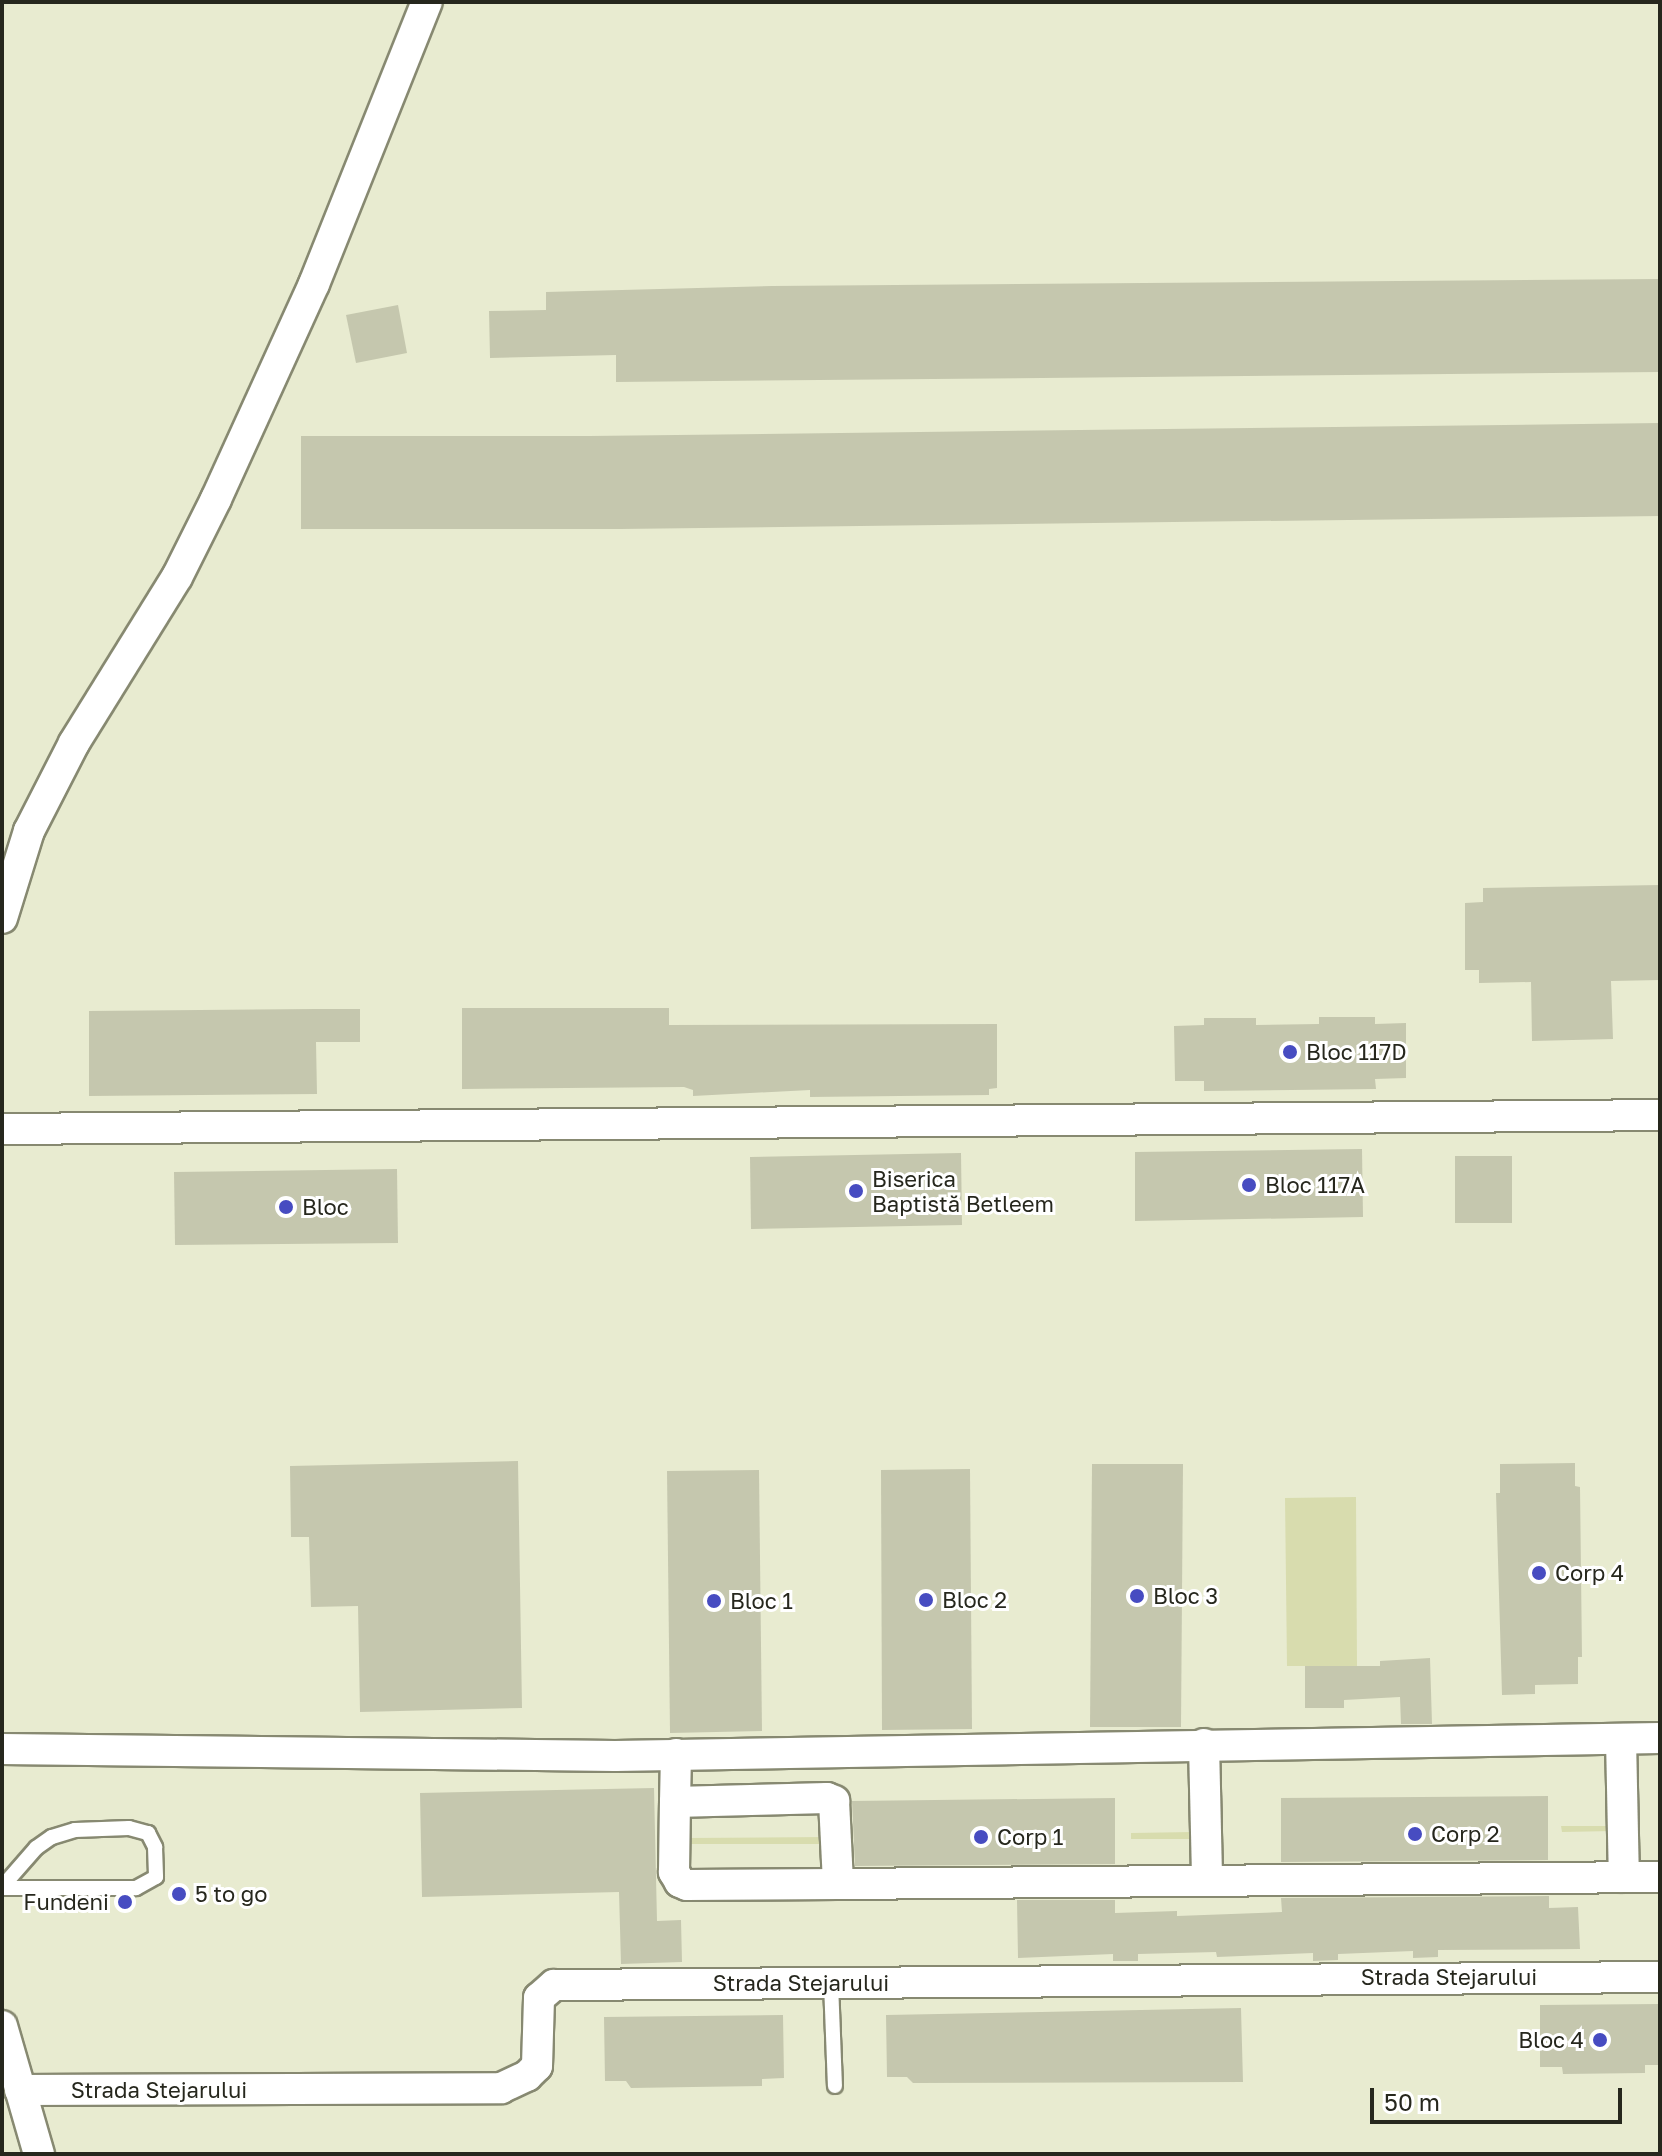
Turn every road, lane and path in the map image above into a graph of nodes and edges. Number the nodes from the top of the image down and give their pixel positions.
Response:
1 (427, 2) edge
2 (2, 918) edge
3 (1660, 1115) edge
4 (2, 1129) edge
5 (1660, 1738) edge
6 (1621, 1739) junction
7 (1204, 1744) junction
8 (2, 1749) edge
9 (676, 1754) junction
10 (675, 1802) junction
11 (1624, 1877) junction
12 (1660, 1877) edge
13 (1207, 1879) junction
14 (838, 1884) junction
15 (2, 1888) edge
16 (1660, 1977) edge
17 (831, 1983) junction
18 (2, 2026) edge
19 (835, 2086) dead end
20 (20, 2090) junction
21 (39, 2154) edge

1 - 2 street
3 - 4 street
5 - 6 street
6 - 7 street
6 - 11 street
7 - 9 street
7 - 13 street
8 - 9 street
9 - 10 street
10 - 14 street
10 - 14 street
11 - 12 street
11 - 13 street
13 - 14 street
15 - 15 lane
16 - 17 street, Strada Stejarului
17 - 19 lane
17 - 20 street, Strada Stejarului
18 - 20 street
20 - 21 street

